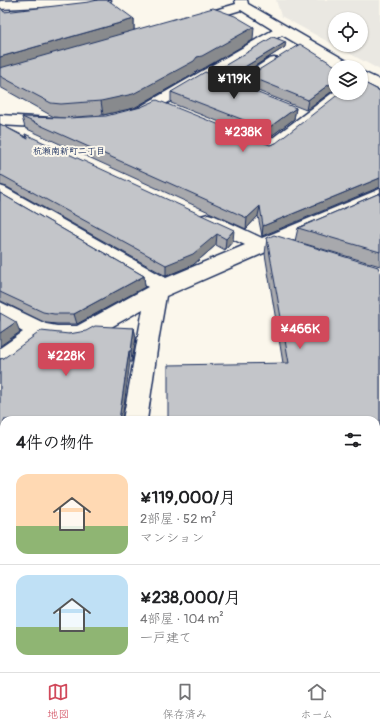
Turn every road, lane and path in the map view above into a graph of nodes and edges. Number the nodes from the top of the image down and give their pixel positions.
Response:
1 (105, 0) edge
2 (242, 3) edge
3 (0, 5) edge
4 (183, 24) edge
5 (282, 30) junction
6 (304, 43) junction
7 (334, 60) edge
8 (202, 76) junction
9 (234, 88) junction
10 (249, 94) edge
11 (331, 100) edge
12 (155, 103) junction
13 (176, 112) edge
14 (292, 112) edge
15 (118, 118) edge
16 (307, 118) junction
17 (0, 122) edge
18 (64, 124) edge
19 (232, 135) edge
20 (30, 137) edge
21 (0, 192) edge
22 (380, 195) edge
23 (192, 213) edge
24 (268, 244) junction
25 (296, 249) edge
26 (161, 289) junction
27 (0, 310) edge
28 (41, 331) junction
29 (0, 360) edge
30 (136, 416) edge

1 - 3 street
2 - 4 street
2 - 5 street
5 - 6 street
5 - 8 street
6 - 7 street
6 - 9 street
8 - 9 street
8 - 12 street
9 - 10 street
11 - 16 street
12 - 13 street
12 - 15 street
14 - 16 street
16 - 19 street
17 - 18 street
17 - 20 street
21 - 26 street
22 - 24 street
23 - 24 street
24 - 25 street
24 - 26 street
26 - 28 street
26 - 30 street
27 - 28 street
28 - 29 street

